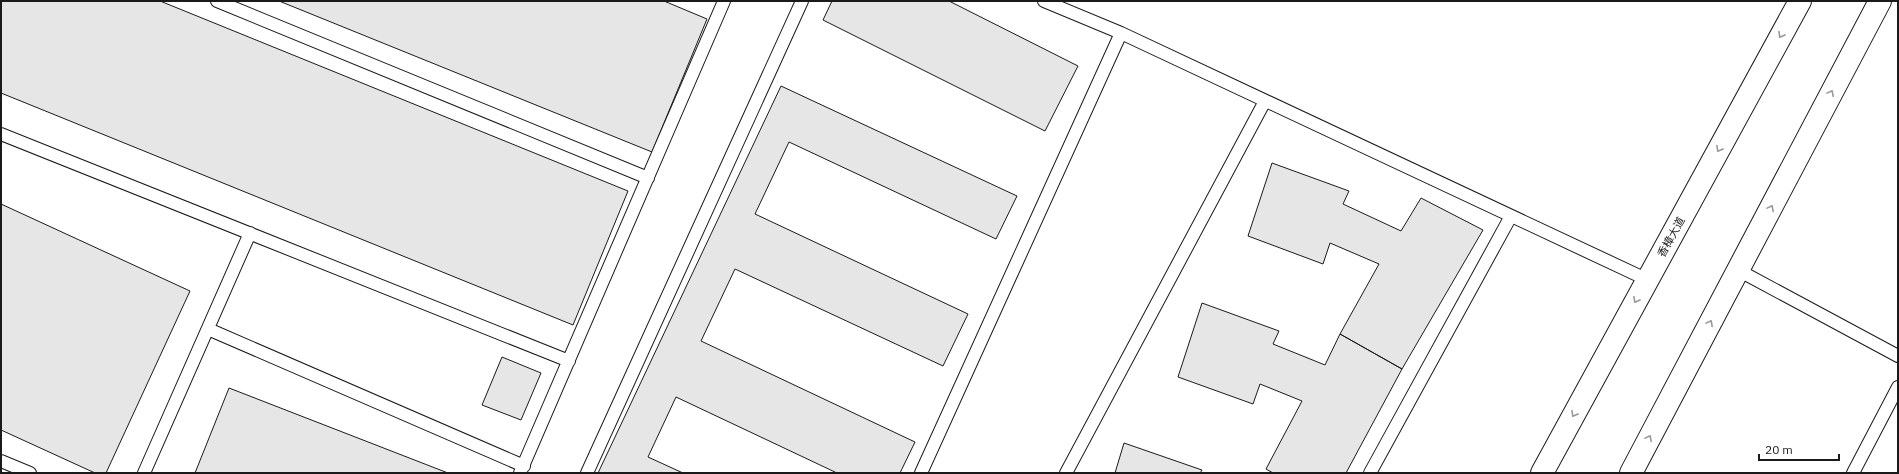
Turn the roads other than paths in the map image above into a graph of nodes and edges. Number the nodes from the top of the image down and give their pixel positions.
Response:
1 (217, 1) edge
2 (724, 1) edge
3 (802, 1) edge
4 (1044, 1) edge
5 (1800, 1) edge
6 (1880, 1) edge
7 (1121, 33) junction
8 (1265, 101) junction
9 (1, 134) edge
10 (648, 178) junction
11 (1511, 216) junction
12 (250, 234) junction
13 (1738, 270) junction
14 (1648, 280) junction
15 (208, 329) junction
16 (1898, 356) edge
17 (569, 361) junction
18 (1898, 387) edge
19 (1, 461) edge
20 (522, 469) edge
21 (30, 473) edge
22 (144, 473) edge
23 (587, 473) edge
24 (921, 473) edge
25 (1066, 473) edge
26 (1370, 473) edge
27 (1542, 473) edge
28 (1631, 473) edge
29 (1853, 473) edge

1 - 10 lane
2 - 10 lane
3 - 23 lane
4 - 7 lane
5 -> 14 main road, 香樟大道
13 -> 6 main road
7 - 8 lane
7 - 24 lane
8 - 11 lane
8 - 25 lane
9 - 12 lane
10 - 17 lane
11 - 14 lane
11 - 26 lane
12 - 15 lane
12 - 17 lane
13 - 16 lane
28 -> 13 main road
14 -> 27 main road, 香樟大道
15 - 20 lane
15 - 22 lane
17 - 20 lane
18 - 29 lane
19 - 21 lane

